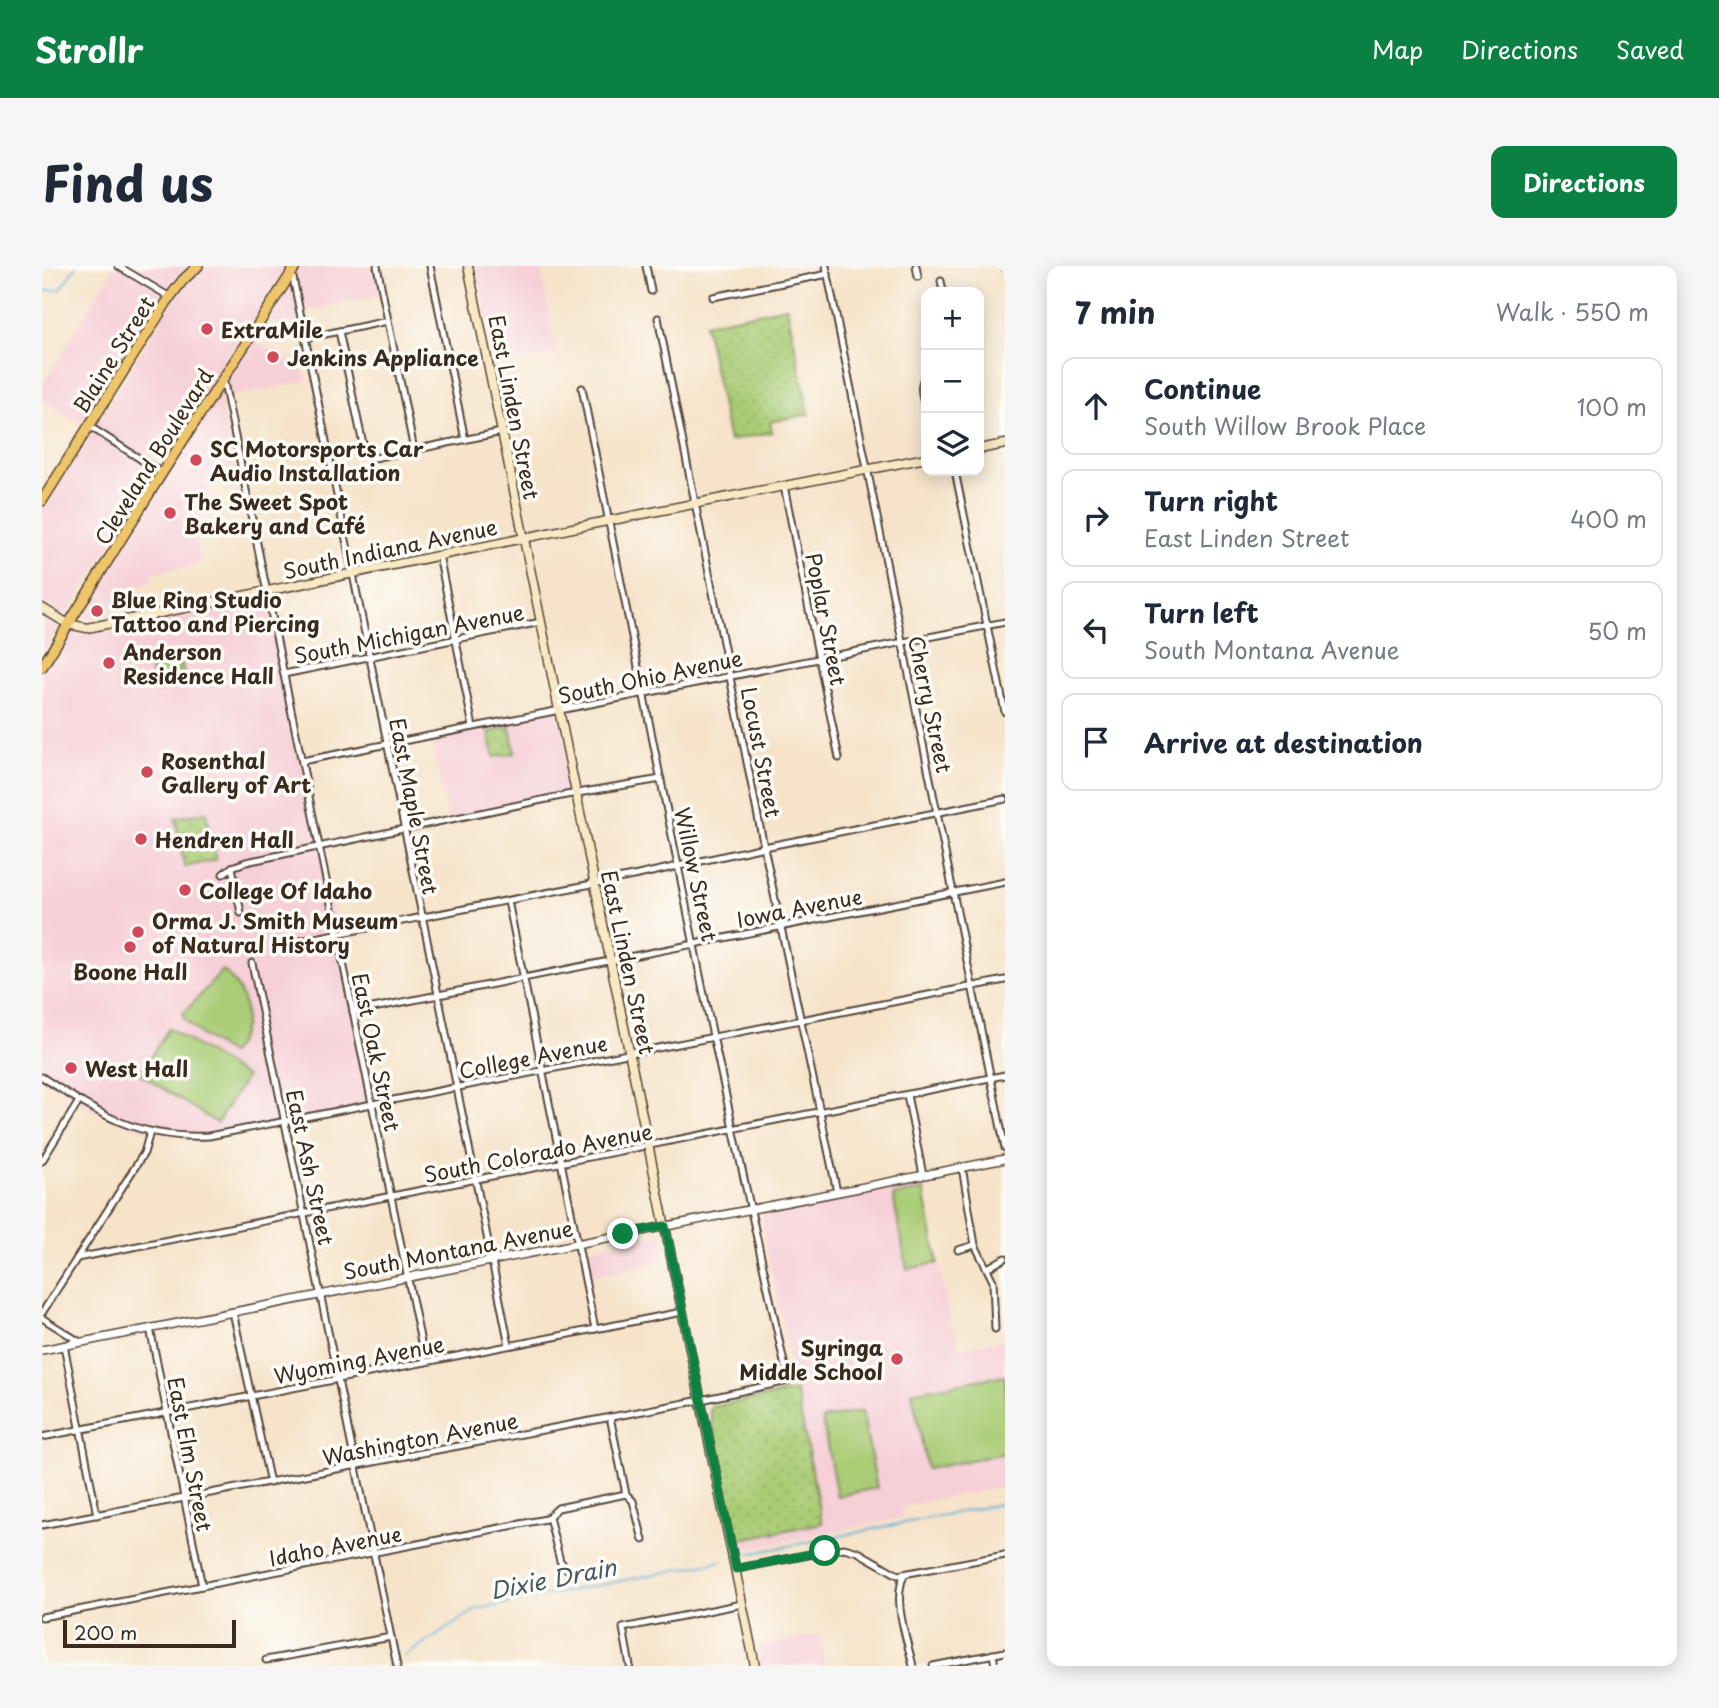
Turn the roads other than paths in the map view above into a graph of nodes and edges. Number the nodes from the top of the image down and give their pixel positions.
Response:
1 (118, 266) edge
2 (198, 266) edge
3 (377, 266) edge
4 (430, 266) edge
5 (468, 266) edge
6 (646, 266) edge
7 (826, 266) edge
8 (916, 266) edge
9 (294, 270) edge
10 (828, 274) junction
11 (918, 277) dead end
12 (941, 281) dead end
13 (942, 287) edge
14 (651, 290) dead end
15 (170, 297) junction
16 (713, 297) dead end
17 (658, 318) dead end
18 (388, 321) junction
19 (339, 331) junction
20 (306, 338) junction
21 (223, 378) junction
22 (582, 388) dead end
23 (89, 426) junction
24 (502, 432) junction
25 (465, 440) junction
26 (1005, 444) edge
27 (984, 448) edge
28 (414, 450) junction
29 (921, 459) edge
30 (868, 469) junction
31 (162, 473) junction
32 (957, 476) edge
33 (784, 486) junction
34 (42, 501) edge
35 (695, 503) junction
36 (609, 520) junction
37 (524, 538) junction
38 (439, 555) junction
39 (352, 573) junction
40 (267, 592) junction
41 (42, 608) edge
42 (541, 622) junction
43 (1005, 622) edge
44 (68, 624) junction
45 (987, 625) junction
46 (457, 639) junction
47 (902, 642) junction
48 (369, 658) junction
49 (819, 658) junction
50 (42, 667) edge
51 (284, 674) junction
52 (730, 675) junction
53 (644, 693) junction
54 (559, 711) junction
55 (1005, 712) edge
56 (473, 727) junction
57 (386, 744) junction
58 (839, 758) dead end
59 (302, 761) junction
60 (661, 779) junction
61 (576, 793) junction
62 (1005, 799) edge
63 (937, 812) junction
64 (404, 829) junction
65 (319, 847) junction
66 (764, 847) junction
67 (679, 866) junction
68 (232, 867) junction
69 (223, 874) dead end
70 (1005, 882) edge
71 (595, 883) junction
72 (954, 893) junction
73 (508, 901) junction
74 (241, 914) dead end
75 (422, 918) junction
76 (781, 927) junction
77 (337, 934) junction
78 (295, 943) dead end
79 (695, 944) junction
80 (610, 960) junction
81 (252, 963) dead end
82 (523, 977) junction
83 (1005, 980) edge
84 (972, 987) junction
85 (437, 994) junction
86 (353, 1012) junction
87 (800, 1020) junction
88 (714, 1037) junction
89 (629, 1054) junction
90 (544, 1070) junction
91 (1005, 1076) edge
92 (42, 1077) edge
93 (991, 1078) junction
94 (456, 1088) junction
95 (907, 1095) junction
96 (79, 1101) junction
97 (372, 1104) junction
98 (820, 1113) junction
99 (285, 1120) junction
100 (733, 1130) junction
101 (150, 1132) junction
102 (649, 1147) junction
103 (1005, 1148) edge
104 (1005, 1158) edge
105 (42, 1161) edge
106 (564, 1163) junction
107 (962, 1167) junction
108 (923, 1175) junction
109 (475, 1181) junction
110 (836, 1192) junction
111 (391, 1197) junction
112 (752, 1209) junction
113 (304, 1214) junction
114 (665, 1226) junction
115 (579, 1243) junction
116 (975, 1245) junction
117 (958, 1250) dead end
118 (77, 1258) junction
119 (1005, 1258) edge
120 (492, 1261) junction
121 (988, 1268) junction
122 (407, 1277) junction
123 (321, 1294) junction
124 (233, 1312) junction
125 (682, 1312) junction
126 (42, 1313) edge
127 (42, 1318) edge
128 (150, 1328) junction
129 (595, 1329) junction
130 (995, 1329) dead end
131 (80, 1342) junction
132 (64, 1345) junction
133 (509, 1345) junction
134 (42, 1350) edge
135 (425, 1362) junction
136 (785, 1365) joint
137 (338, 1380) junction
138 (252, 1397) junction
139 (701, 1400) junction
140 (167, 1413) junction
141 (610, 1417) junction
142 (80, 1430) junction
143 (42, 1437) edge
144 (355, 1465) junction
145 (270, 1482) junction
146 (627, 1494) junction
147 (184, 1499) junction
148 (97, 1515) junction
149 (549, 1517) junction
150 (42, 1525) edge
151 (643, 1540) dead end
152 (374, 1553) junction
153 (1005, 1555) edge
154 (567, 1569) dead end
155 (736, 1569) junction
156 (904, 1575) junction
157 (202, 1586) junction
158 (742, 1604) junction
159 (42, 1617) edge
160 (391, 1636) junction
161 (1005, 1651) edge
162 (993, 1654) junction
163 (267, 1660) dead end
164 (397, 1666) edge
165 (630, 1666) edge
166 (755, 1666) edge
167 (913, 1666) edge
168 (933, 1666) edge
169 (995, 1666) edge

1 - 15 street
2 - 15 main road, Blaine Street
3 - 18 street
4 - 25 street
5 - 24 main road, East Linden Street
6 - 14 street
7 - 10 street, Cherry Street
8 - 11 street
9 - 20 street, East Maple Street
9 - 21 main road, Cleveland Boulevard
10 - 16 street
10 - 30 street, Cherry Street
12 - 13 street
15 - 23 main road, Blaine Street
17 - 35 street, Locust Street
18 - 19 street
18 - 28 street
19 - 20 street
19 - 28 street
20 - 39 street, East Maple Street
21 - 31 main road, Cleveland Boulevard
21 - 40 street, East Oak Street
22 - 36 street, Willow Street
23 - 31 street
23 - 34 main road, Blaine Street
24 - 25 street
24 - 37 main road, East Linden Street
25 - 28 street
26 - 27 main road
29 - 30 main road, South Indiana Avenue
30 - 33 main road, South Indiana Avenue
30 - 47 street, Cherry Street
31 - 44 main road, Cleveland Boulevard
32 - 45 street
33 - 35 main road, South Indiana Avenue
33 - 49 street, Poplar Street
35 - 36 main road, South Indiana Avenue
35 - 52 street, Locust Street
36 - 37 main road, South Indiana Avenue
36 - 53 street, Willow Street
37 - 38 main road, South Indiana Avenue
37 - 42 main road, East Linden Street
38 - 39 main road, South Indiana Avenue
38 - 46 street
39 - 40 main road, South Indiana Avenue
39 - 48 street, East Maple Street
40 - 44 main road, South Indiana Avenue
40 - 51 street, East Oak Street
41 - 44 main road
42 - 46 street, South Michigan Avenue
42 - 54 main road, East Linden Street
43 - 45 street, South Ohio Avenue
44 - 50 main road, Cleveland Boulevard
45 - 47 street, South Ohio Avenue
45 - 55 street
46 - 48 street, South Michigan Avenue
46 - 56 street
47 - 49 street, South Ohio Avenue
47 - 63 street, Cherry Street
48 - 51 street, South Michigan Avenue
48 - 57 street, East Maple Street
49 - 52 street, South Ohio Avenue
49 - 58 street, Poplar Street
51 - 59 street, East Oak Street
52 - 53 street, South Ohio Avenue
52 - 66 street, Locust Street
53 - 54 street, South Ohio Avenue
53 - 60 street, Willow Street
54 - 56 street, South Ohio Avenue
54 - 61 main road, East Linden Street
56 - 57 street, South Ohio Avenue
57 - 59 street, South Ohio Avenue
57 - 64 street, East Maple Street
59 - 65 street, East Oak Street
60 - 61 street
60 - 67 street, Willow Street
61 - 64 street
61 - 71 main road, East Linden Street
62 - 63 street
63 - 66 street
63 - 72 street, Cherry Street
64 - 65 street
64 - 75 street, East Maple Street
65 - 68 street
65 - 77 street, East Oak Street
66 - 67 street
66 - 76 street, Locust Street
67 - 71 street
67 - 79 street, Willow Street
68 - 69 street
68 - 74 street
70 - 72 street, Iowa Avenue
71 - 73 street
71 - 80 main road, East Linden Street
72 - 76 street, Iowa Avenue
72 - 84 street, Cherry Street
73 - 75 street
73 - 82 street
75 - 77 street
75 - 85 street, East Maple Street
76 - 79 street, Iowa Avenue
76 - 87 street, Locust Street
77 - 78 street
77 - 86 street, East Oak Street
79 - 80 street, Iowa Avenue
79 - 88 street, Willow Street
80 - 82 street, Iowa Avenue
80 - 89 main road, East Linden Street
81 - 99 street, East Ash Street
82 - 85 street, Iowa Avenue
82 - 90 street
83 - 84 street, College Avenue
84 - 87 street, College Avenue
84 - 93 street, Cherry Street
85 - 86 street, Iowa Avenue
85 - 94 street, East Maple Street
86 - 97 street, East Oak Street
87 - 88 street, College Avenue
87 - 98 street, Locust Street
88 - 89 street, College Avenue
88 - 100 street, Willow Street
89 - 90 street, College Avenue
89 - 102 main road, East Linden Street
90 - 94 street, College Avenue
90 - 106 street
91 - 93 street, South Colorado Avenue
92 - 96 street, College Avenue
93 - 95 street, South Colorado Avenue
93 - 103 street, Cherry Street
94 - 97 street, College Avenue
94 - 109 street, East Maple Street
95 - 98 street, South Colorado Avenue
95 - 108 street
96 - 101 street, College Avenue
96 - 105 street
97 - 99 street, College Avenue
97 - 111 street, East Oak Street
98 - 100 street, South Colorado Avenue
98 - 110 street, Locust Street
99 - 101 street, College Avenue
99 - 113 street, East Ash Street
100 - 102 street, South Colorado Avenue
100 - 112 street, Willow Street
101 - 118 street
102 - 106 street, South Colorado Avenue
102 - 114 main road, East Linden Street
104 - 107 street, South Montana Avenue
106 - 109 street, South Colorado Avenue
106 - 115 street
107 - 108 street, South Montana Avenue
107 - 116 street
108 - 110 street, South Montana Avenue
109 - 111 street, South Colorado Avenue
109 - 120 street, East Maple Street
110 - 112 street, South Montana Avenue
111 - 113 street, South Colorado Avenue
111 - 122 street, East Oak Street
112 - 114 street, South Montana Avenue
112 - 136 street, Willow Street
113 - 118 street, South Colorado Avenue
113 - 123 street, East Ash Street
114 - 115 street, South Montana Avenue
114 - 125 main road, East Linden Street
115 - 120 street, South Montana Avenue
115 - 129 street
116 - 117 street
116 - 121 street
118 - 126 street
119 - 121 street
120 - 122 street, South Montana Avenue
120 - 133 street, East Maple Street
121 - 130 street
122 - 123 street, South Montana Avenue
122 - 135 street, East Oak Street
123 - 124 street, South Montana Avenue
123 - 137 street, East Ash Street
124 - 128 street, South Montana Avenue
124 - 138 street
125 - 129 street, Wyoming Avenue
125 - 139 main road, East Linden Street
127 - 131 street
128 - 131 street, South Montana Avenue
128 - 140 street, East Elm Street
129 - 133 street, Wyoming Avenue
131 - 132 street, South Montana Avenue
132 - 134 street, South Montana Avenue
132 - 142 street
133 - 135 street, Wyoming Avenue
135 - 137 street, Wyoming Avenue
136 - 139 street, Washington Avenue
137 - 138 street, Wyoming Avenue
137 - 144 street, East Ash Street
138 - 140 street, Wyoming Avenue
138 - 145 street
139 - 141 street, Washington Avenue
139 - 155 main road, East Linden Street
140 - 142 street, Wyoming Avenue
140 - 147 street, East Elm Street
141 - 144 street, Washington Avenue
141 - 146 street
142 - 143 street, Wyoming Avenue
142 - 148 street
144 - 145 street, Washington Avenue
144 - 152 street, East Ash Street
145 - 147 street, Washington Avenue
146 - 149 street, Idaho Avenue
146 - 151 street
147 - 148 street, Washington Avenue
147 - 157 street, East Elm Street
148 - 150 street, Washington Avenue
149 - 152 street, Idaho Avenue
149 - 154 street
152 - 157 street, Idaho Avenue
152 - 160 street, East Ash Street
153 - 156 street
155 - 156 street
155 - 158 main road, East Linden Street
156 - 167 street
157 - 159 street, Idaho Avenue
158 - 165 street
158 - 166 main road, East Linden Street
160 - 163 street
160 - 164 street, East Ash Street
161 - 162 street
162 - 168 street
162 - 169 street

